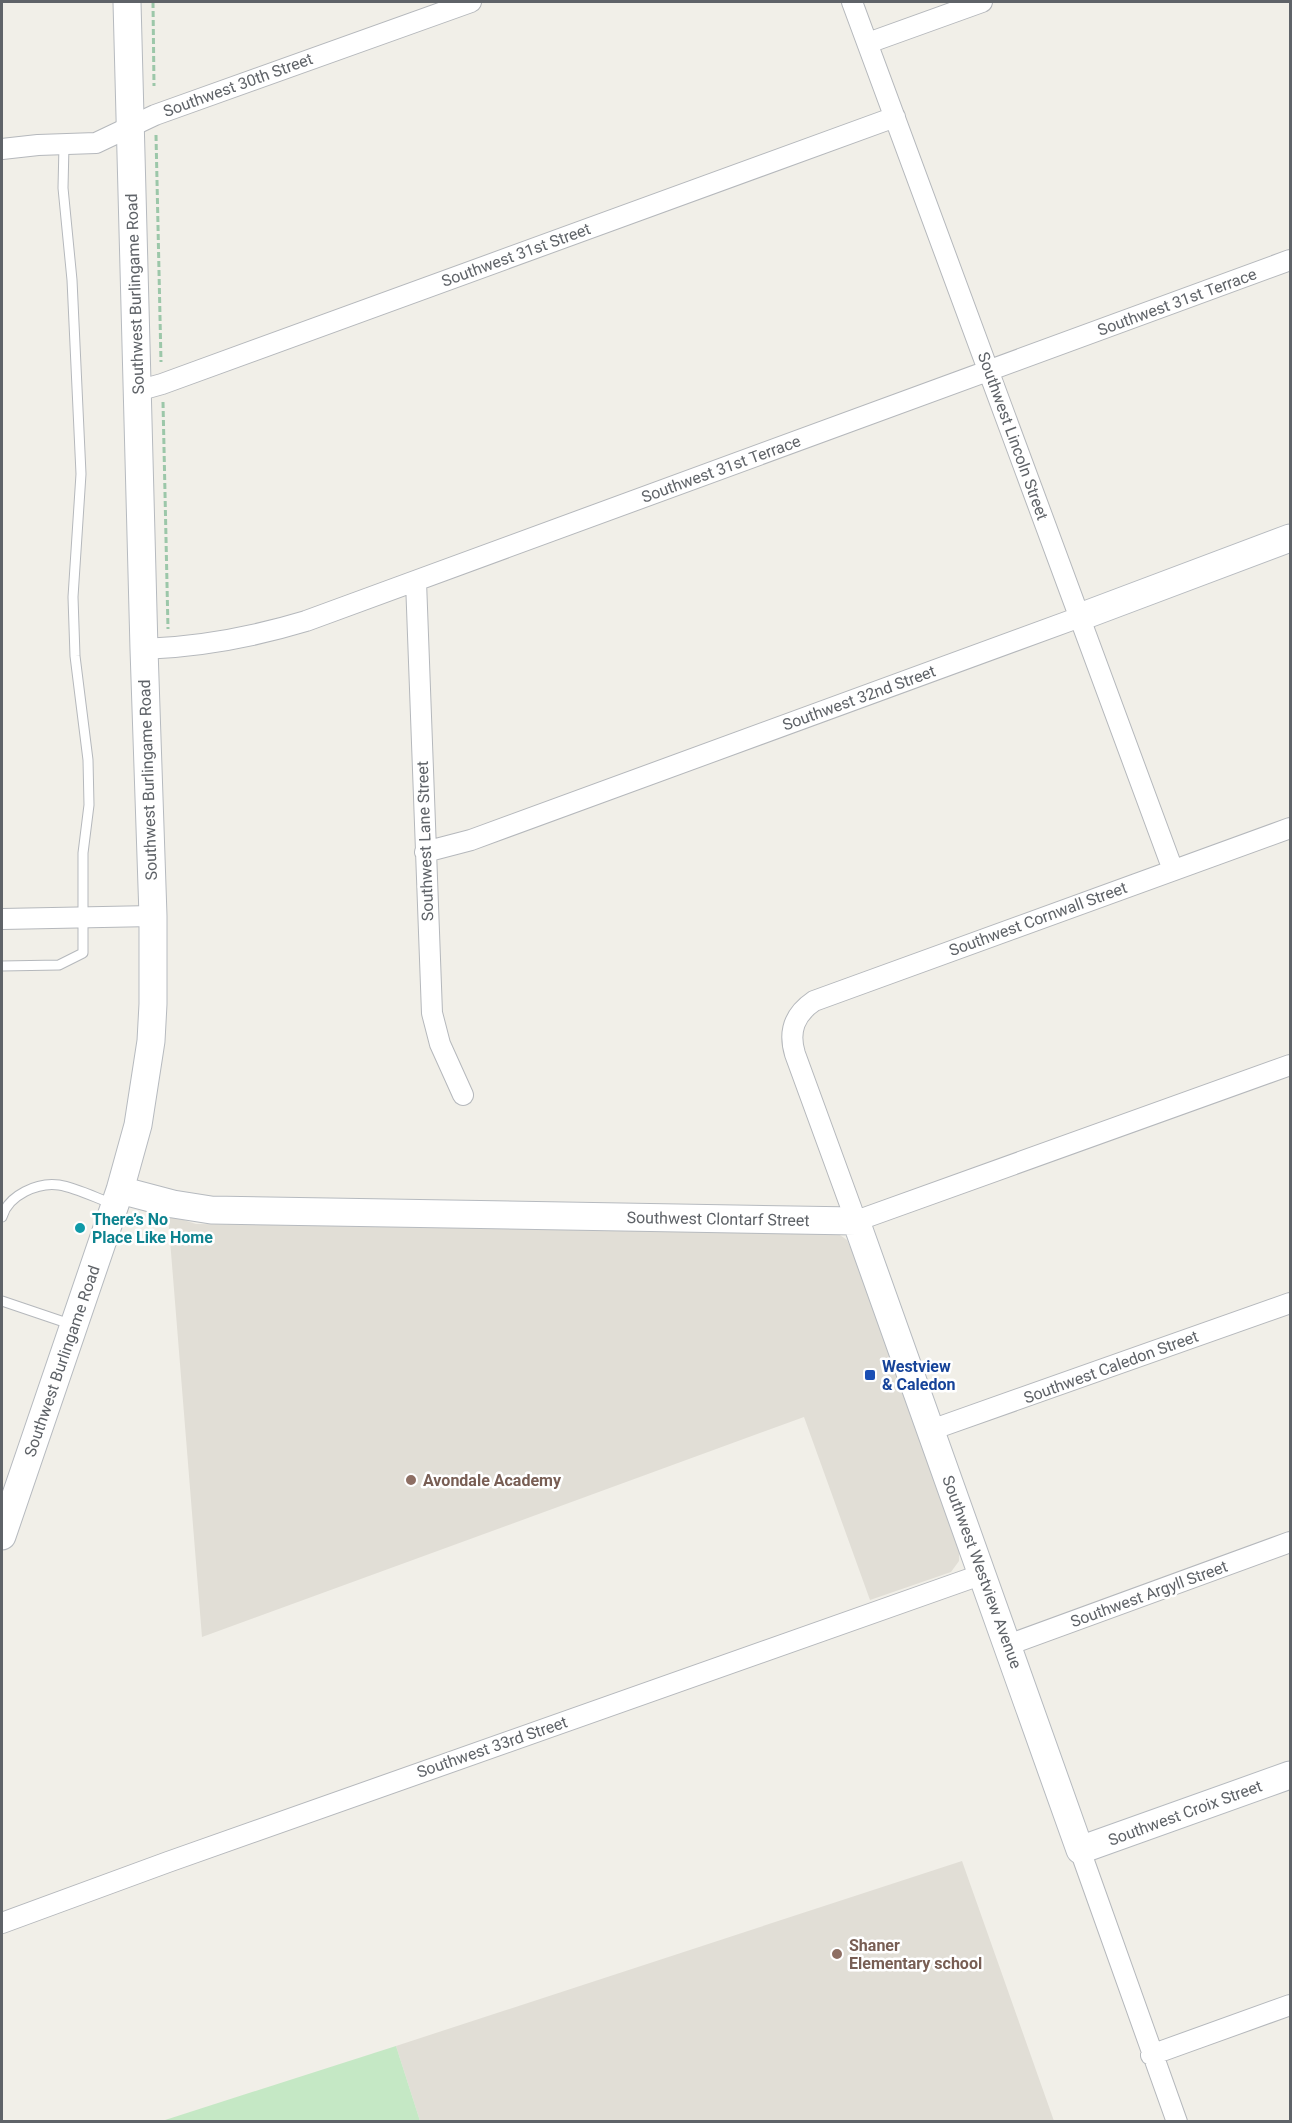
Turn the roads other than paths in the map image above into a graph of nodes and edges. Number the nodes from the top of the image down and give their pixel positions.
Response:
1 (127, 2) edge
2 (471, 2) edge
3 (852, 2) edge
4 (982, 2) edge
5 (868, 44) junction
6 (895, 117) junction
7 (143, 130) junction
8 (64, 145) junction
9 (2, 149) edge
10 (1290, 260) edge
11 (990, 370) junction
12 (137, 391) junction
13 (1290, 538) edge
14 (416, 581) junction
15 (1080, 617) junction
16 (144, 649) junction
17 (1290, 828) edge
18 (425, 852) junction
19 (1173, 870) junction
20 (153, 916) junction
21 (83, 917) junction
22 (2, 919) edge
23 (2, 966) edge
24 (794, 1023) joint
25 (1290, 1065) edge
26 (463, 1095) dead end
27 (118, 1197) junction
28 (2, 1217) edge
29 (856, 1221) junction
30 (2, 1300) edge
31 (1290, 1303) edge
32 (74, 1325) junction
33 (931, 1430) junction
34 (2, 1536) edge
35 (1290, 1542) edge
36 (983, 1574) junction
37 (1008, 1645) junction
38 (1290, 1775) edge
39 (1080, 1850) junction
40 (2, 1923) edge
41 (1290, 2005) edge
42 (1151, 2055) junction
43 (1177, 2121) edge

1 - 7 street, Southwest Burlingame Road
2 - 7 street, Southwest 30th Street
3 - 5 street, Southwest Lincoln Street
4 - 5 street
5 - 6 street, Southwest Lincoln Street
6 - 11 street, Southwest Lincoln Street
6 - 12 street, Southwest 31st Street
7 - 8 street, Southwest 30th Street
7 - 12 street, Southwest Burlingame Road
8 - 9 street, Southwest 30th Street
8 - 21 lane
10 - 11 street, Southwest 31st Terrace
11 - 14 street, Southwest 31st Terrace
11 - 15 street, Southwest Lincoln Street
12 - 16 street, Southwest Burlingame Road
13 - 15 street, Southwest 32nd Street
14 - 16 street, Southwest 31st Terrace
14 - 18 street, Southwest Lane Street
15 - 18 street, Southwest 32nd Street
15 - 19 street, Southwest Lincoln Street
16 - 20 street, Southwest Burlingame Road
17 - 19 street, Southwest Cornwall Street
18 - 26 street, Southwest Lane Street
19 - 24 street, Southwest Cornwall Street
20 - 21 street
20 - 27 street, Southwest Burlingame Road
21 - 22 street
21 - 23 lane
24 - 29 street, Southwest Westview Avenue
25 - 29 street, Southwest Clontarf Street
27 - 28 lane
27 - 29 street, Southwest Clontarf Street
27 - 32 street, Southwest Burlingame Road
29 - 33 street, Southwest Westview Avenue
30 - 32 lane
31 - 33 street, Southwest Caledon Street
32 - 34 street, Southwest Burlingame Road
33 - 36 street, Southwest Westview Avenue
35 - 37 street, Southwest Argyll Street
36 - 37 street, Southwest Westview Avenue
36 - 40 street, Southwest 33rd Street
37 - 39 street, Southwest Westview Avenue
38 - 39 street, Southwest Croix Street
39 - 42 street, Southwest Westview Avenue
41 - 42 street
42 - 43 street, Southwest Westview Avenue

